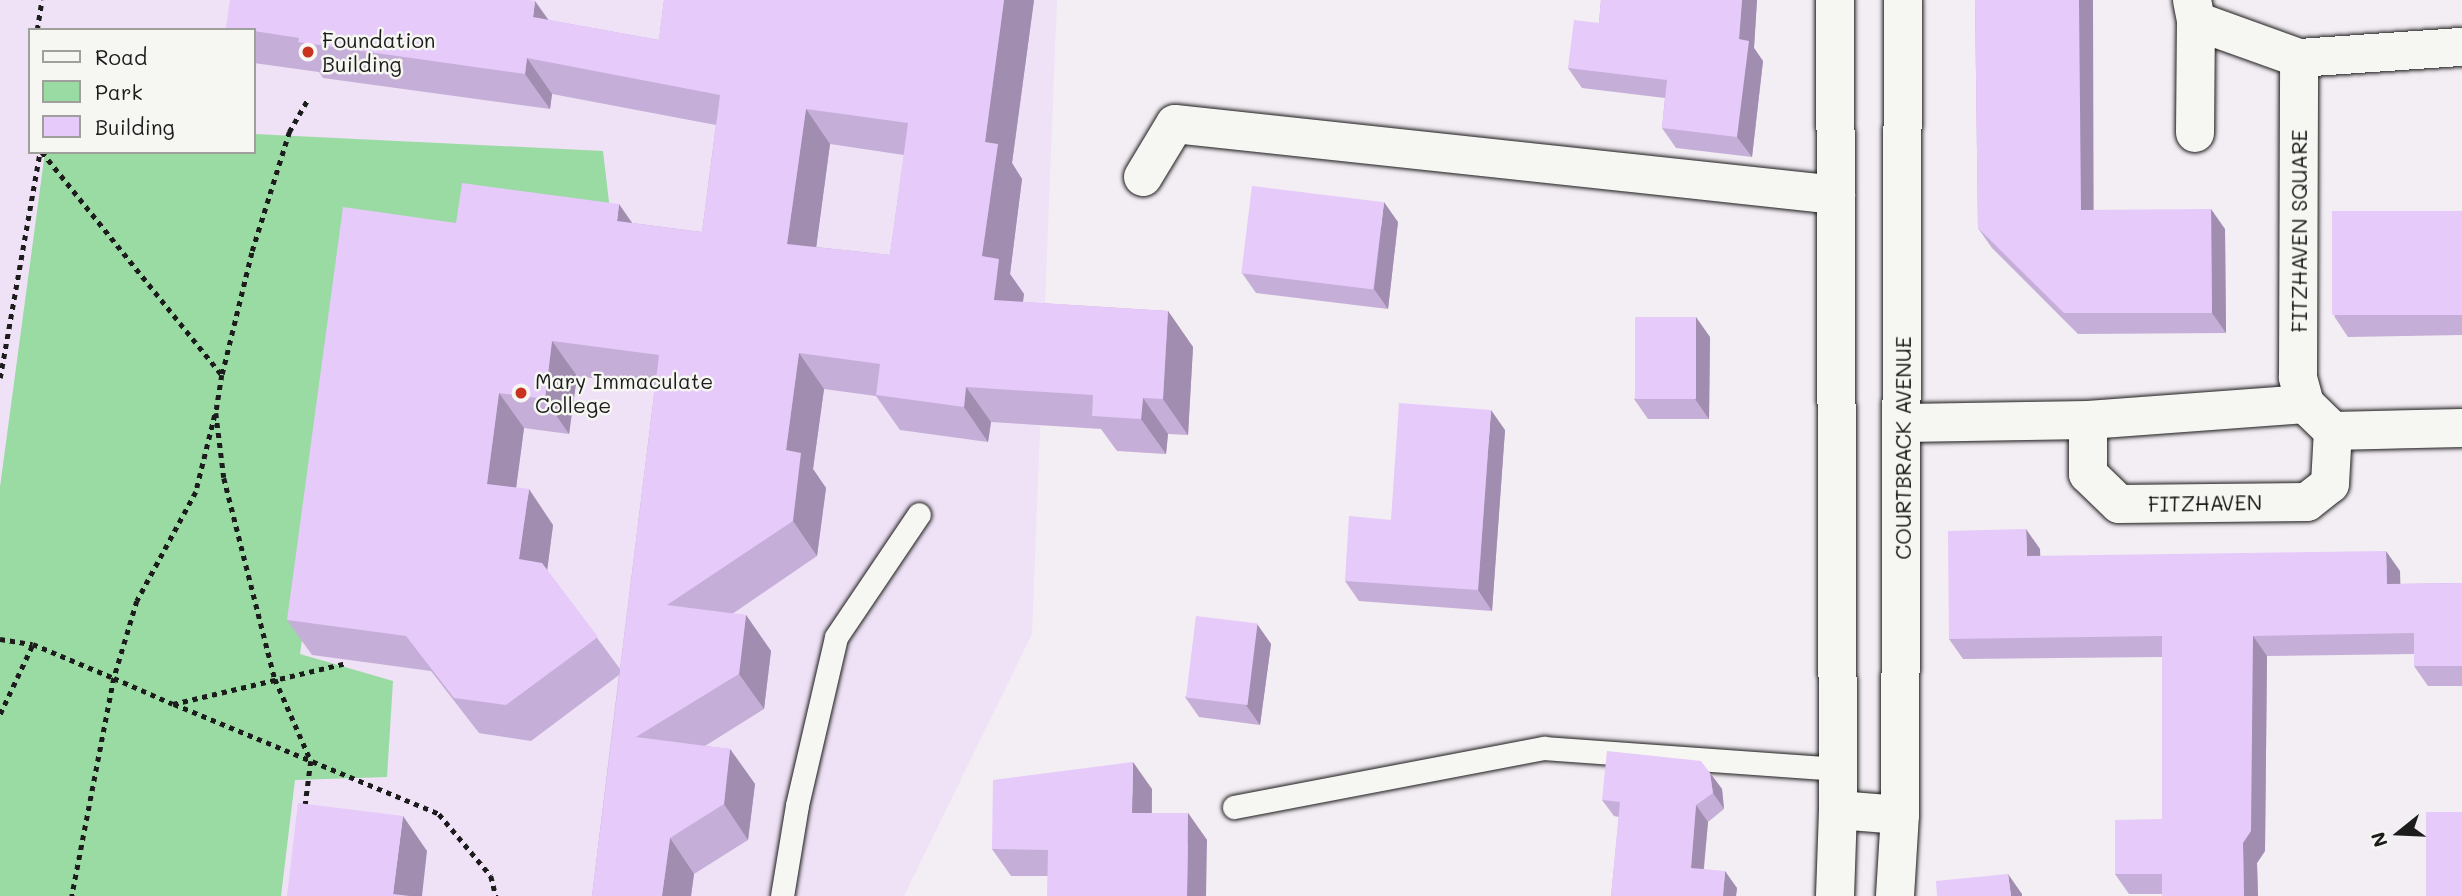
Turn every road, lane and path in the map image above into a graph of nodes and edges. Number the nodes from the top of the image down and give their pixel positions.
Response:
1 (42, 0) edge
2 (1835, 0) edge
3 (1903, 0) edge
4 (2194, 10) edge
5 (37, 28) edge
6 (2462, 47) edge
7 (2299, 58) junction
8 (309, 98) dead end
9 (2195, 133) dead end
10 (41, 154) edge
11 (43, 154) edge
12 (1143, 177) dead end
13 (1836, 195) junction
14 (222, 375) junction
15 (0, 378) edge
16 (2305, 404) junction
17 (216, 413) junction
18 (2088, 420) junction
19 (1904, 423) junction
20 (2462, 428) edge
21 (2333, 431) junction
22 (919, 514) dead end
23 (0, 639) edge
24 (33, 645) junction
25 (347, 663) edge
26 (114, 678) junction
27 (275, 679) junction
28 (173, 704) junction
29 (0, 714) edge
30 (311, 761) junction
31 (1837, 769) junction
32 (1234, 807) dead end
33 (1838, 810) junction
34 (305, 815) edge
35 (1900, 815) junction
36 (72, 896) edge
37 (496, 896) edge
38 (782, 896) edge
39 (1835, 896) edge
40 (1895, 896) edge

1 - 5 path
2 - 13 street
3 - 19 street, COURTBRACK AVENUE
4 - 7 street
4 - 9 street
6 - 7 street
7 - 16 street, FITZHAVEN SQUARE
8 - 14 path
10 - 15 path
11 - 14 path
12 - 13 street
13 - 31 street
14 - 17 path
16 - 18 street
16 - 21 street
17 - 26 path
17 - 27 path
18 - 19 street
18 - 21 street, FITZHAVEN
19 - 35 street, COURTBRACK AVENUE
20 - 21 street
22 - 38 lane
23 - 24 path
24 - 26 path
24 - 29 path
25 - 27 path
26 - 28 path
26 - 36 path
27 - 28 path
27 - 30 path
28 - 30 path
30 - 34 path
30 - 37 path
31 - 32 lane
31 - 33 street
33 - 35 street
33 - 39 street
35 - 40 street, COURTBRACK AVENUE

